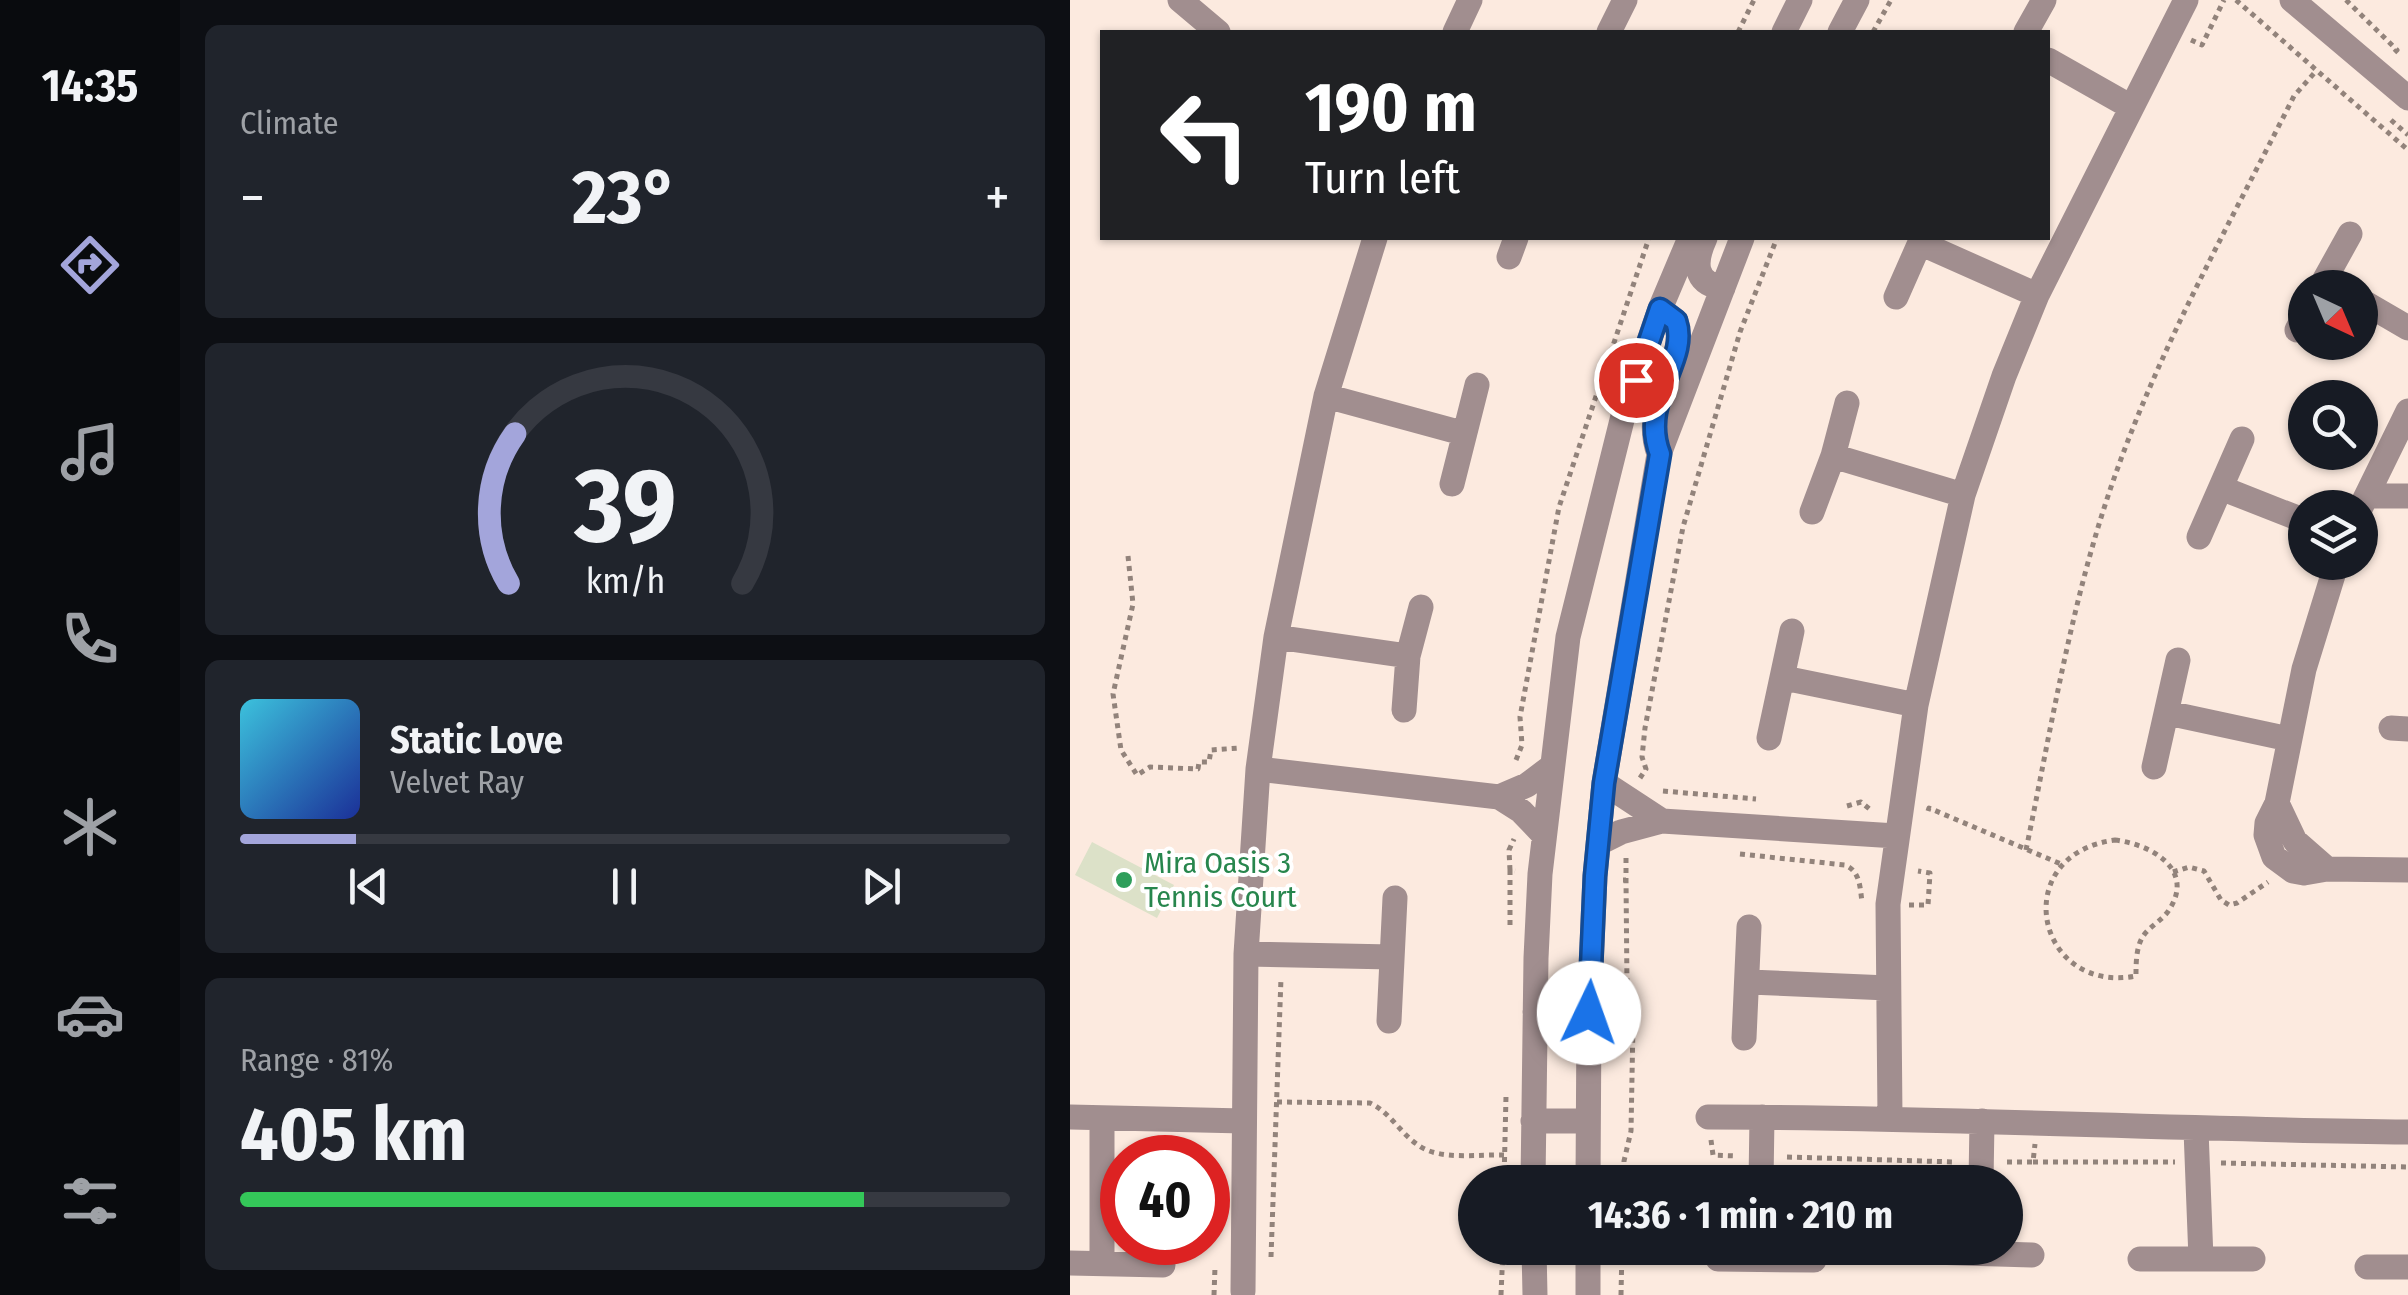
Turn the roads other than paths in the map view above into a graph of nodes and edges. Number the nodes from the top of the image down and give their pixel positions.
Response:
1 (1180, 0) edge
2 (1470, 0) edge
3 (1800, 0) edge
4 (1857, 0) edge
5 (2044, 0) edge
6 (2186, 0) edge
7 (2292, 0) edge
8 (1620, 2) edge
9 (1216, 30) edge
10 (1456, 30) edge
11 (1610, 30) edge
12 (1785, 30) edge
13 (1841, 30) edge
14 (2027, 30) edge
15 (2050, 61) edge
16 (2408, 98) edge
17 (2131, 106) junction
18 (2350, 234) dead end
19 (1373, 240) edge
20 (1689, 240) edge
21 (1704, 240) edge
22 (1741, 240) edge
23 (1921, 240) edge
24 (2334, 270) edge
25 (1723, 288) junction
26 (2037, 295) junction
27 (1896, 297) dead end
28 (1660, 309) junction
29 (2378, 310) edge
30 (2408, 328) edge
31 (1477, 386) dead end
32 (1326, 396) junction
33 (1847, 403) dead end
34 (2408, 411) edge
35 (1462, 433) junction
36 (2242, 439) dead end
37 (1660, 454) junction
38 (1833, 456) junction
39 (1452, 484) dead end
40 (2221, 488) junction
41 (2369, 490) edge
42 (1963, 495) junction
43 (2408, 496) edge
44 (2378, 501) edge
45 (1812, 512) dead end
46 (2288, 514) edge
47 (2199, 536) dead end
48 (2331, 580) edge
49 (1421, 608) dead end
50 (1792, 632) dead end
51 (1276, 637) junction
52 (1408, 656) junction
53 (2178, 660) dead end
54 (1784, 678) junction
55 (1916, 705) junction
56 (1404, 710) dead end
57 (2168, 713) junction
58 (1770, 738) dead end
59 (2289, 739) junction
60 (1259, 758) junction
61 (1552, 767) junction
62 (2154, 767) dead end
63 (1604, 783) junction
64 (1510, 793) junction
65 (1662, 820) junction
66 (1544, 835) junction
67 (1896, 836) junction
68 (1598, 843) junction
69 (2408, 870) edge
70 (1395, 898) dead end
71 (1749, 927) dead end
72 (1246, 954) junction
73 (1392, 958) junction
74 (1749, 982) junction
75 (1888, 988) junction
76 (1535, 1012) junction
77 (1589, 1013) junction
78 (1389, 1021) dead end
79 (1744, 1038) dead end
80 (1708, 1117) road end
81 (1762, 1117) junction
82 (1890, 1117) junction
83 (1070, 1118) edge
84 (1102, 1118) junction
85 (1244, 1121) junction
86 (1533, 1121) junction
87 (1588, 1121) junction
88 (1982, 1121) junction
89 (2196, 1130) junction
90 (2408, 1132) edge
91 (1102, 1135) edge
92 (1533, 1165) edge
93 (1588, 1165) edge
94 (1761, 1165) edge
95 (1981, 1165) edge
96 (2023, 1253) edge
97 (2032, 1254) dead end
98 (2253, 1258) dead end
99 (2140, 1259) dead end
100 (2201, 1259) junction
101 (1070, 1263) edge
102 (1100, 1263) edge
103 (1534, 1265) edge
104 (1588, 1265) edge
105 (2367, 1267) dead end
106 (2408, 1268) edge
107 (1243, 1291) dead end
108 (1534, 1295) edge
109 (1588, 1295) edge

1 - 9 street
2 - 10 street
3 - 12 street
4 - 13 street
5 - 14 street
6 - 17 street
7 - 16 street
8 - 11 street
15 - 17 street
17 - 26 street
18 - 24 street
19 - 32 street
20 - 28 street
21 - 25 street
22 - 25 street
23 - 26 street
23 - 27 street
25 - 37 street
26 - 42 street
28 - 37 street
28 - 61 street
29 - 30 street
31 - 35 street
32 - 35 street
32 - 51 street
33 - 38 street
34 - 41 street
35 - 39 street
36 - 40 street
37 - 63 street
38 - 42 street
38 - 45 street
40 - 46 street
40 - 47 street
42 - 55 street
43 - 44 street
48 - 59 street
49 - 52 street
50 - 54 street
51 - 52 street
51 - 60 street
52 - 56 street
53 - 57 street
54 - 55 street
54 - 58 street
55 - 67 street
57 - 59 street
57 - 62 street
59 - 69 street
60 - 64 street
60 - 72 street
61 - 64 street
61 - 66 street
63 - 65 street
63 - 68 street
64 - 66 street
65 - 67 street
65 - 68 street
66 - 76 street
67 - 75 street
68 - 77 street
70 - 73 street
71 - 74 street
72 - 73 street
72 - 85 street
73 - 78 street
74 - 75 street
74 - 79 street
75 - 82 street
76 - 77 street
76 - 86 street
77 - 87 street
80 - 81 street
81 - 82 street
81 - 94 street
82 - 88 street
83 - 84 street
84 - 85 street
84 - 91 street
85 - 107 street
86 - 87 street
86 - 92 street
87 - 93 street
88 - 89 street
88 - 95 street
89 - 90 street
89 - 100 street
96 - 97 street
98 - 100 street
99 - 100 street
101 - 102 street
103 - 108 street
104 - 109 street
105 - 106 street

